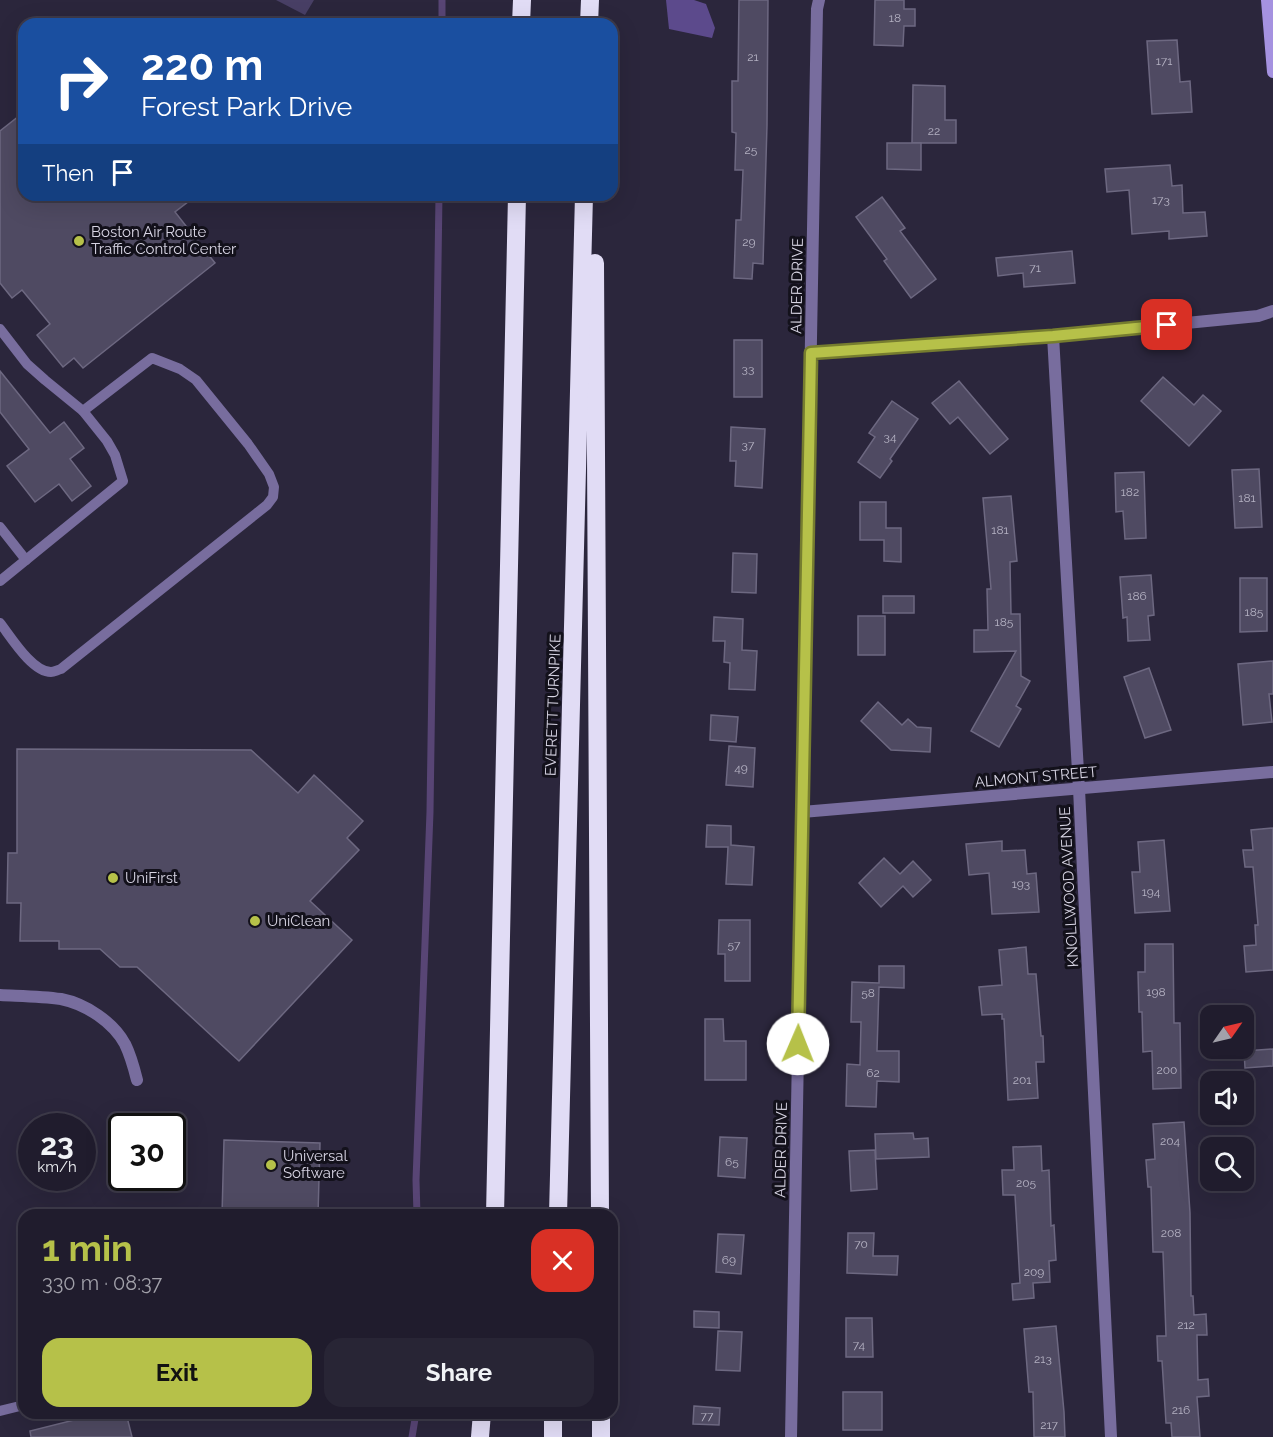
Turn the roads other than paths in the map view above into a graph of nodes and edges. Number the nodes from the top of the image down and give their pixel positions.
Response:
1 (522, 0) edge
2 (591, 0) edge
3 (819, 0) edge
4 (1267, 0) edge
5 (521, 18) edge
6 (591, 18) edge
7 (1273, 72) edge
8 (517, 201) edge
9 (585, 201) edge
10 (594, 201) edge
11 (1273, 311) edge
12 (0, 329) edge
13 (1053, 336) junction
14 (811, 353) junction
15 (83, 411) junction
16 (0, 527) edge
17 (26, 560) junction
18 (0, 581) edge
19 (0, 623) edge
20 (1273, 772) edge
21 (1079, 789) junction
22 (802, 812) junction
23 (0, 995) edge
24 (137, 1080) dead end
25 (495, 1209) edge
26 (558, 1209) edge
27 (600, 1209) edge
28 (18, 1406) edge
29 (0, 1411) edge
30 (482, 1419) edge
31 (491, 1419) edge
32 (553, 1419) edge
33 (601, 1419) edge
34 (480, 1437) edge
35 (490, 1437) edge
36 (553, 1437) edge
37 (601, 1437) edge
38 (791, 1437) edge
39 (1111, 1437) edge

1 - 5 highway
2 - 6 highway
3 - 14 street, ALDER DRIVE
4 - 7 street
8 - 25 highway
9 - 26 highway, EVERETT TURNPIKE
10 - 27 highway
11 - 13 street
12 - 15 lane
13 - 14 street
13 - 21 street, KNOLLWOOD AVENUE
14 - 22 street, ALDER DRIVE
15 - 17 lane
15 - 19 lane
16 - 17 lane
17 - 18 lane
20 - 21 street, ALMONT STREET
21 - 22 street, ALMONT STREET
21 - 39 street, KNOLLWOOD AVENUE
22 - 38 street, ALDER DRIVE
23 - 24 street
28 - 29 lane
30 - 34 highway
31 - 35 highway
32 - 36 highway
33 - 37 highway

